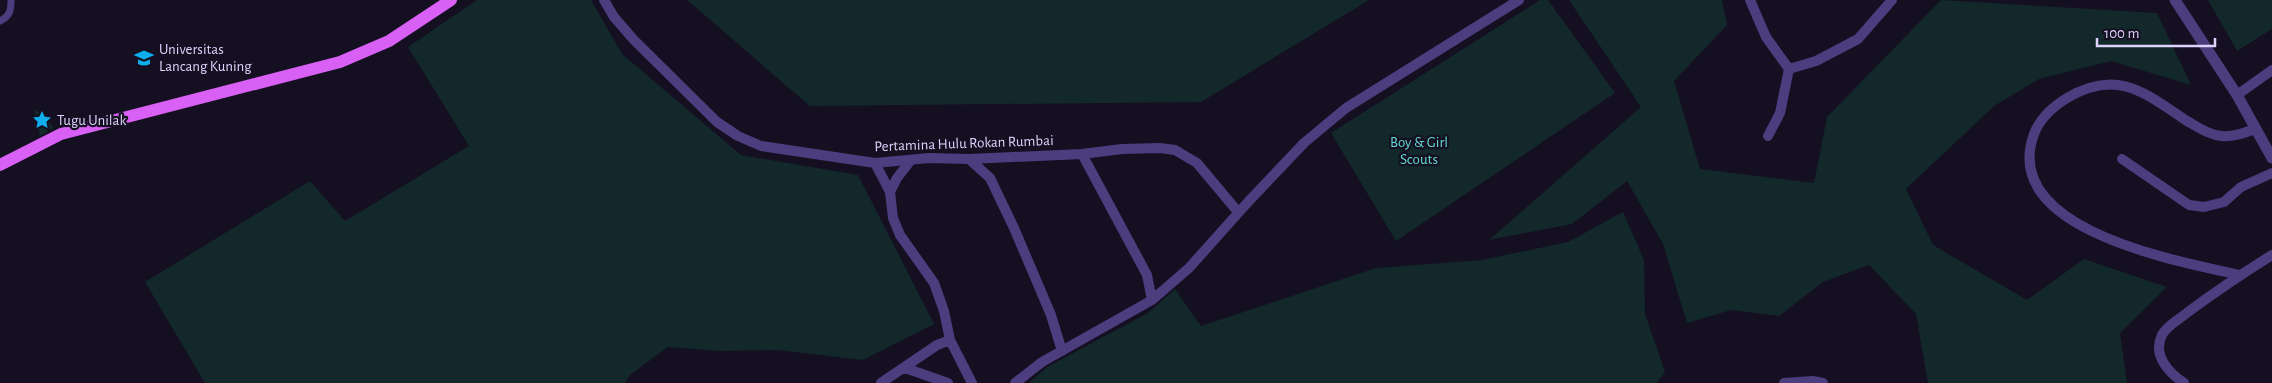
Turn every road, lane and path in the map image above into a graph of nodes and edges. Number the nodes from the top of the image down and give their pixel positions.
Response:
1 (11, 0) edge
2 (451, 0) edge
3 (604, 0) edge
4 (1519, 0) edge
5 (1750, 0) edge
6 (1892, 0) edge
7 (2175, 0) edge
8 (0, 20) edge
9 (1789, 70) junction
10 (2272, 70) edge
11 (2237, 95) junction
12 (2255, 129) junction
13 (1768, 136) dead end
14 (1082, 154) junction
15 (998, 156) junction
16 (2272, 158) edge
17 (969, 159) junction
18 (2122, 159) dead end
19 (911, 160) junction
20 (875, 163) junction
21 (0, 165) edge
22 (2272, 173) edge
23 (990, 178) junction
24 (890, 192) junction
25 (1238, 212) junction
26 (2272, 255) edge
27 (2240, 275) junction
28 (1152, 300) junction
29 (950, 340) junction
30 (1062, 350) junction
31 (905, 368) junction
32 (881, 383) edge
33 (948, 383) edge
34 (972, 383) edge
35 (1015, 383) edge
36 (1784, 383) edge
37 (1823, 383) edge
38 (2184, 383) edge

1 - 8 street
2 - 21 main road
3 - 20 street, Pertamina Hulu Rokan Rumbai
4 - 25 street
5 - 9 street
6 - 9 street
7 - 11 street
9 - 13 street
10 - 11 street
11 - 12 street
12 - 16 street
12 - 27 street
14 - 15 street, Pertamina Hulu Rokan Rumbai
14 - 25 street, Pertamina Hulu Rokan Rumbai
14 - 28 street
15 - 17 street, Pertamina Hulu Rokan Rumbai
15 - 23 street
17 - 19 street, Pertamina Hulu Rokan Rumbai
17 - 23 street
18 - 22 street
19 - 20 street, Pertamina Hulu Rokan Rumbai
19 - 24 street
20 - 24 street
23 - 30 street
24 - 29 street
25 - 28 street
26 - 27 street
27 - 38 street
28 - 30 street
29 - 31 street
29 - 34 street
30 - 35 street
31 - 32 street
31 - 33 street
36 - 37 street

